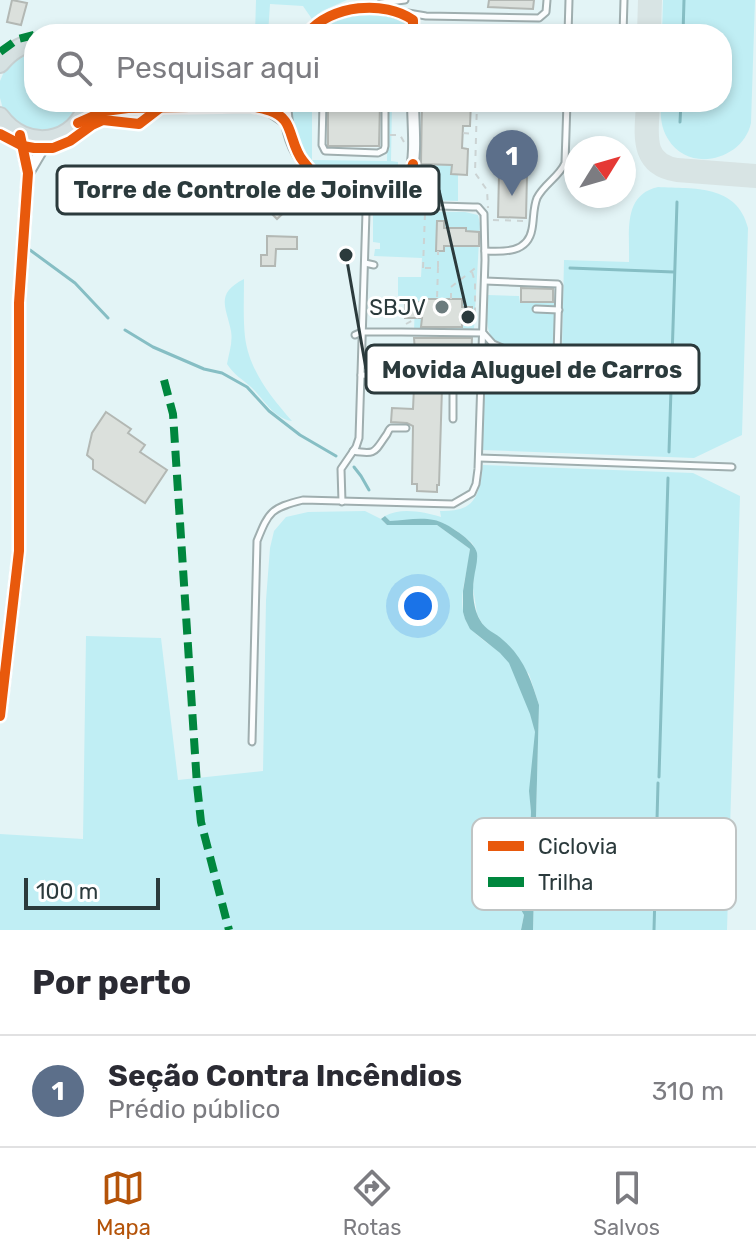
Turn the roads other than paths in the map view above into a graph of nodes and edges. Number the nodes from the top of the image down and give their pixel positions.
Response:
1 (405, 0) edge
2 (547, 0) edge
3 (569, 0) edge
4 (624, 0) edge
5 (381, 3) junction
6 (407, 12) junction
7 (315, 24) edge
8 (413, 24) edge
9 (568, 24) edge
10 (623, 24) edge
11 (24, 45) edge
12 (0, 64) edge
13 (85, 112) edge
14 (103, 112) edge
15 (272, 112) edge
16 (285, 112) edge
17 (323, 112) edge
18 (385, 112) edge
19 (413, 112) edge
20 (567, 112) edge
21 (285, 121) junction
22 (78, 123) junction
23 (7, 125) edge
24 (48, 139) junction
25 (302, 161) junction
26 (28, 173) junction
27 (294, 181) dead end
28 (328, 187) junction
29 (306, 193) dead end
30 (370, 205) junction
31 (485, 251) junction
32 (365, 263) junction
33 (374, 265) dead end
34 (484, 281) junction
35 (536, 309) dead end
36 (559, 310) junction
37 (362, 332) junction
38 (483, 333) junction
39 (355, 335) dead end
40 (361, 375) junction
41 (453, 419) dead end
42 (406, 428) dead end
43 (353, 451) junction
44 (479, 458) junction
45 (732, 467) dead end
46 (342, 502) junction
47 (0, 716) edge
48 (252, 742) dead end

1 - 5 lane
2 - 6 lane
3 - 9 lane
4 - 10 lane
5 - 6 street
5 - 7 street
6 - 8 street
11 - 12 main road
13 - 22 main road
14 - 22 street
15 - 21 street
16 - 21 street
17 - 18 lane
19 - 30 street
20 - 31 lane
21 - 25 street
22 - 24 main road
23 - 24 main road
23 - 26 street
24 - 26 street
25 - 27 lane
25 - 28 street
26 - 47 street
28 - 29 lane
28 - 30 street
30 - 31 lane
30 - 32 lane
31 - 34 lane
32 - 33 lane
32 - 37 lane
34 - 36 lane
34 - 38 lane
35 - 36 lane
36 - 38 lane
37 - 38 lane
37 - 39 lane
37 - 40 lane
38 - 44 lane
40 - 41 lane
40 - 43 lane
42 - 43 lane
43 - 46 lane
44 - 45 lane
44 - 46 lane
46 - 48 lane

